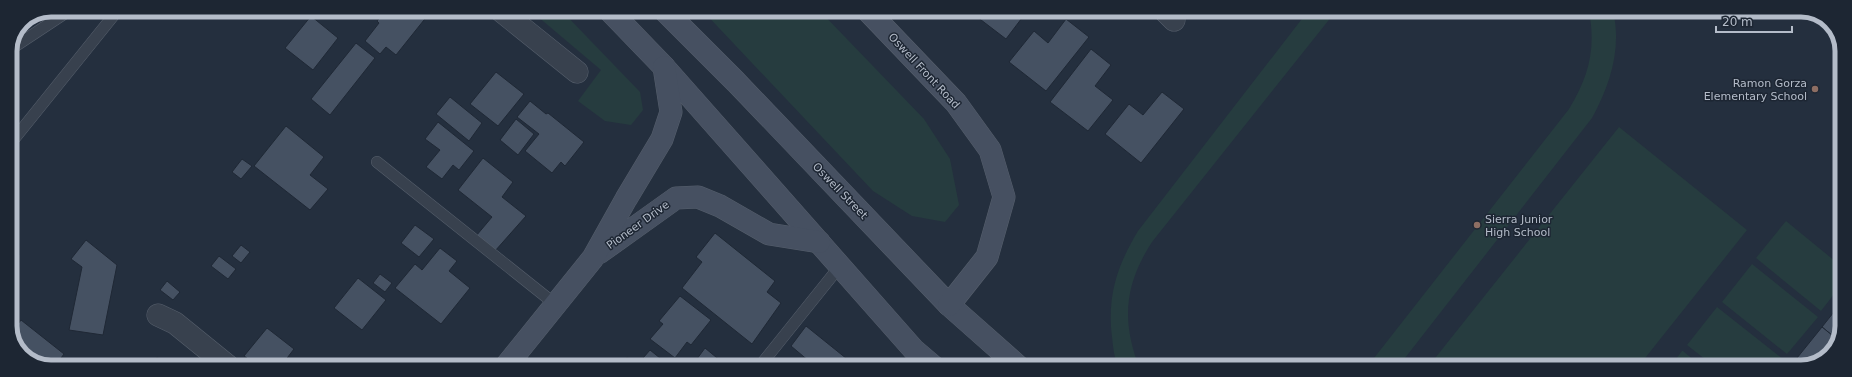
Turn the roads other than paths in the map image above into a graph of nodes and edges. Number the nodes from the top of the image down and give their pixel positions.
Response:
1 (59, 17) edge
2 (112, 17) edge
3 (509, 17) edge
4 (616, 17) edge
5 (671, 17) edge
6 (874, 17) edge
7 (18, 44) edge
8 (664, 67) junction
9 (577, 72) dead end
10 (17, 135) edge
11 (377, 162) dead end
12 (819, 242) junction
13 (593, 258) junction
14 (840, 266) junction
15 (555, 304) junction
16 (949, 305) junction
17 (158, 315) dead end
18 (221, 360) edge
19 (511, 360) edge
20 (765, 360) edge
21 (926, 360) edge
22 (1011, 360) edge

1 - 7 lane
2 - 10 lane
3 - 9 street
4 - 8 main road
5 - 16 main road, Oswell Street
6 - 16 main road, Oswell Front Road
8 - 12 main road
8 - 13 main road, Pioneer Drive
11 - 15 lane
12 - 13 main road, Pioneer Drive
12 - 14 main road
13 - 15 main road, Pioneer Drive
14 - 20 lane
14 - 21 main road
15 - 19 main road, Pioneer Drive
16 - 22 main road, Oswell Street
17 - 18 street

